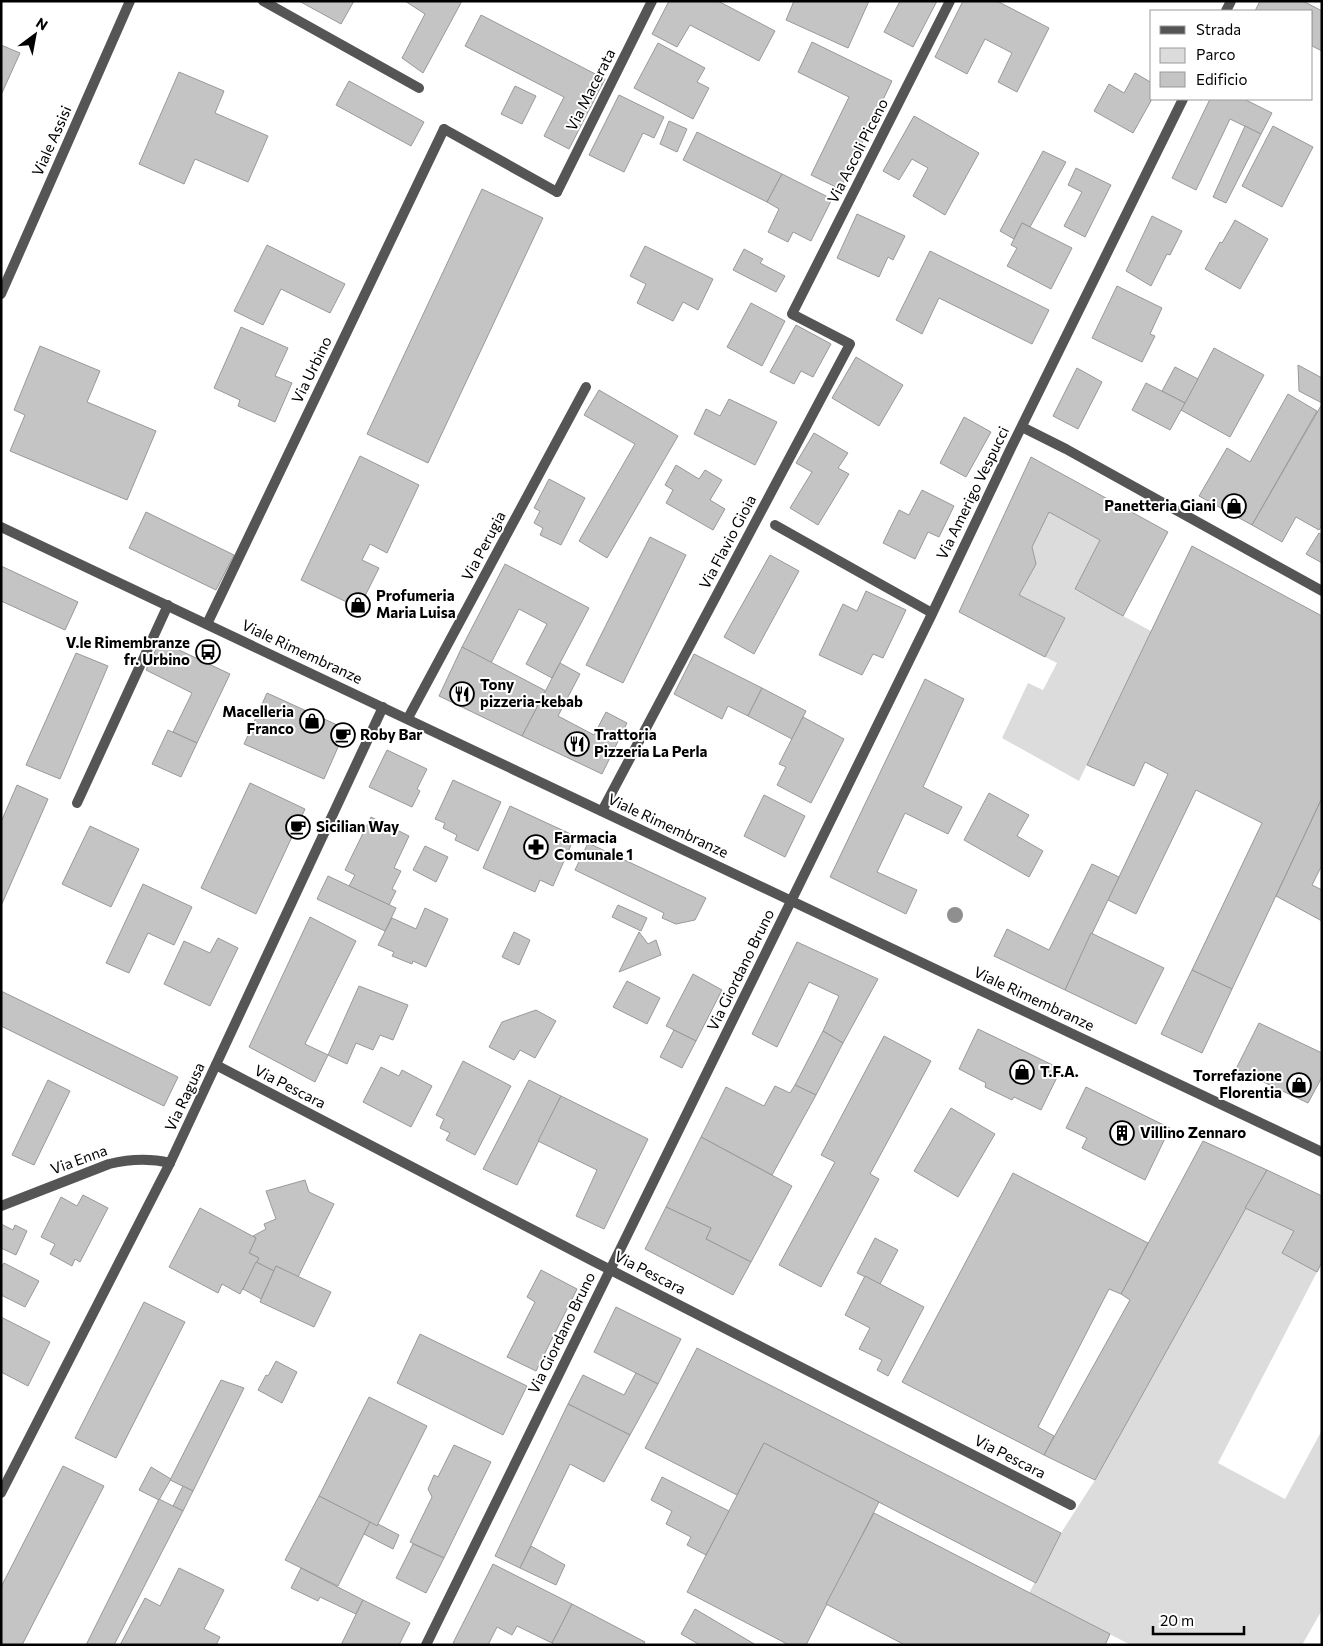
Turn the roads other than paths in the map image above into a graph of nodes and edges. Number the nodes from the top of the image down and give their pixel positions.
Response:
1 (130, 1) edge
2 (263, 1) edge
3 (652, 1) edge
4 (950, 1) edge
5 (419, 88) dead end
6 (1183, 100) edge
7 (444, 129) joint
8 (1, 294) edge
9 (792, 314) joint
10 (586, 387) dead end
11 (1022, 426) junction
12 (775, 525) dead end
13 (1, 527) edge
14 (1322, 591) edge
15 (168, 605) junction
16 (932, 614) junction
17 (207, 624) junction
18 (383, 707) junction
19 (408, 718) junction
20 (77, 804) dead end
21 (602, 811) junction
22 (791, 901) junction
23 (216, 1065) junction
24 (1322, 1152) edge
25 (170, 1163) junction
26 (1, 1206) edge
27 (610, 1269) junction
28 (1, 1494) edge
29 (1071, 1505) dead end
30 (426, 1645) edge

1 - 8 street, Viale Assisi
2 - 5 street
3 - 7 street, Via Macerata
4 - 9 street, Via Ascoli Piceno
6 - 11 street, Via Amerigo Vespucci
7 - 17 street, Via Urbino
9 - 21 street, Via Flavio Gioia
10 - 19 street, Via Perugia
11 - 14 street
11 - 16 street, Via Amerigo Vespucci
12 - 16 street
13 - 15 street, Viale Rimembranze
15 - 17 street, Viale Rimembranze
15 - 20 street
16 - 22 street, Via Amerigo Vespucci
17 - 18 street, Viale Rimembranze
18 - 19 street, Viale Rimembranze
18 - 23 street, Via Ragusa
19 - 21 street, Viale Rimembranze
21 - 22 street, Viale Rimembranze
22 - 24 street, Viale Rimembranze
22 - 27 street, Via Giordano Bruno
23 - 25 street, Via Ragusa
23 - 27 street, Via Pescara
25 - 26 street, Via Enna
25 - 28 street, Via Ragusa
27 - 29 street, Via Pescara
27 - 30 street, Via Giordano Bruno

